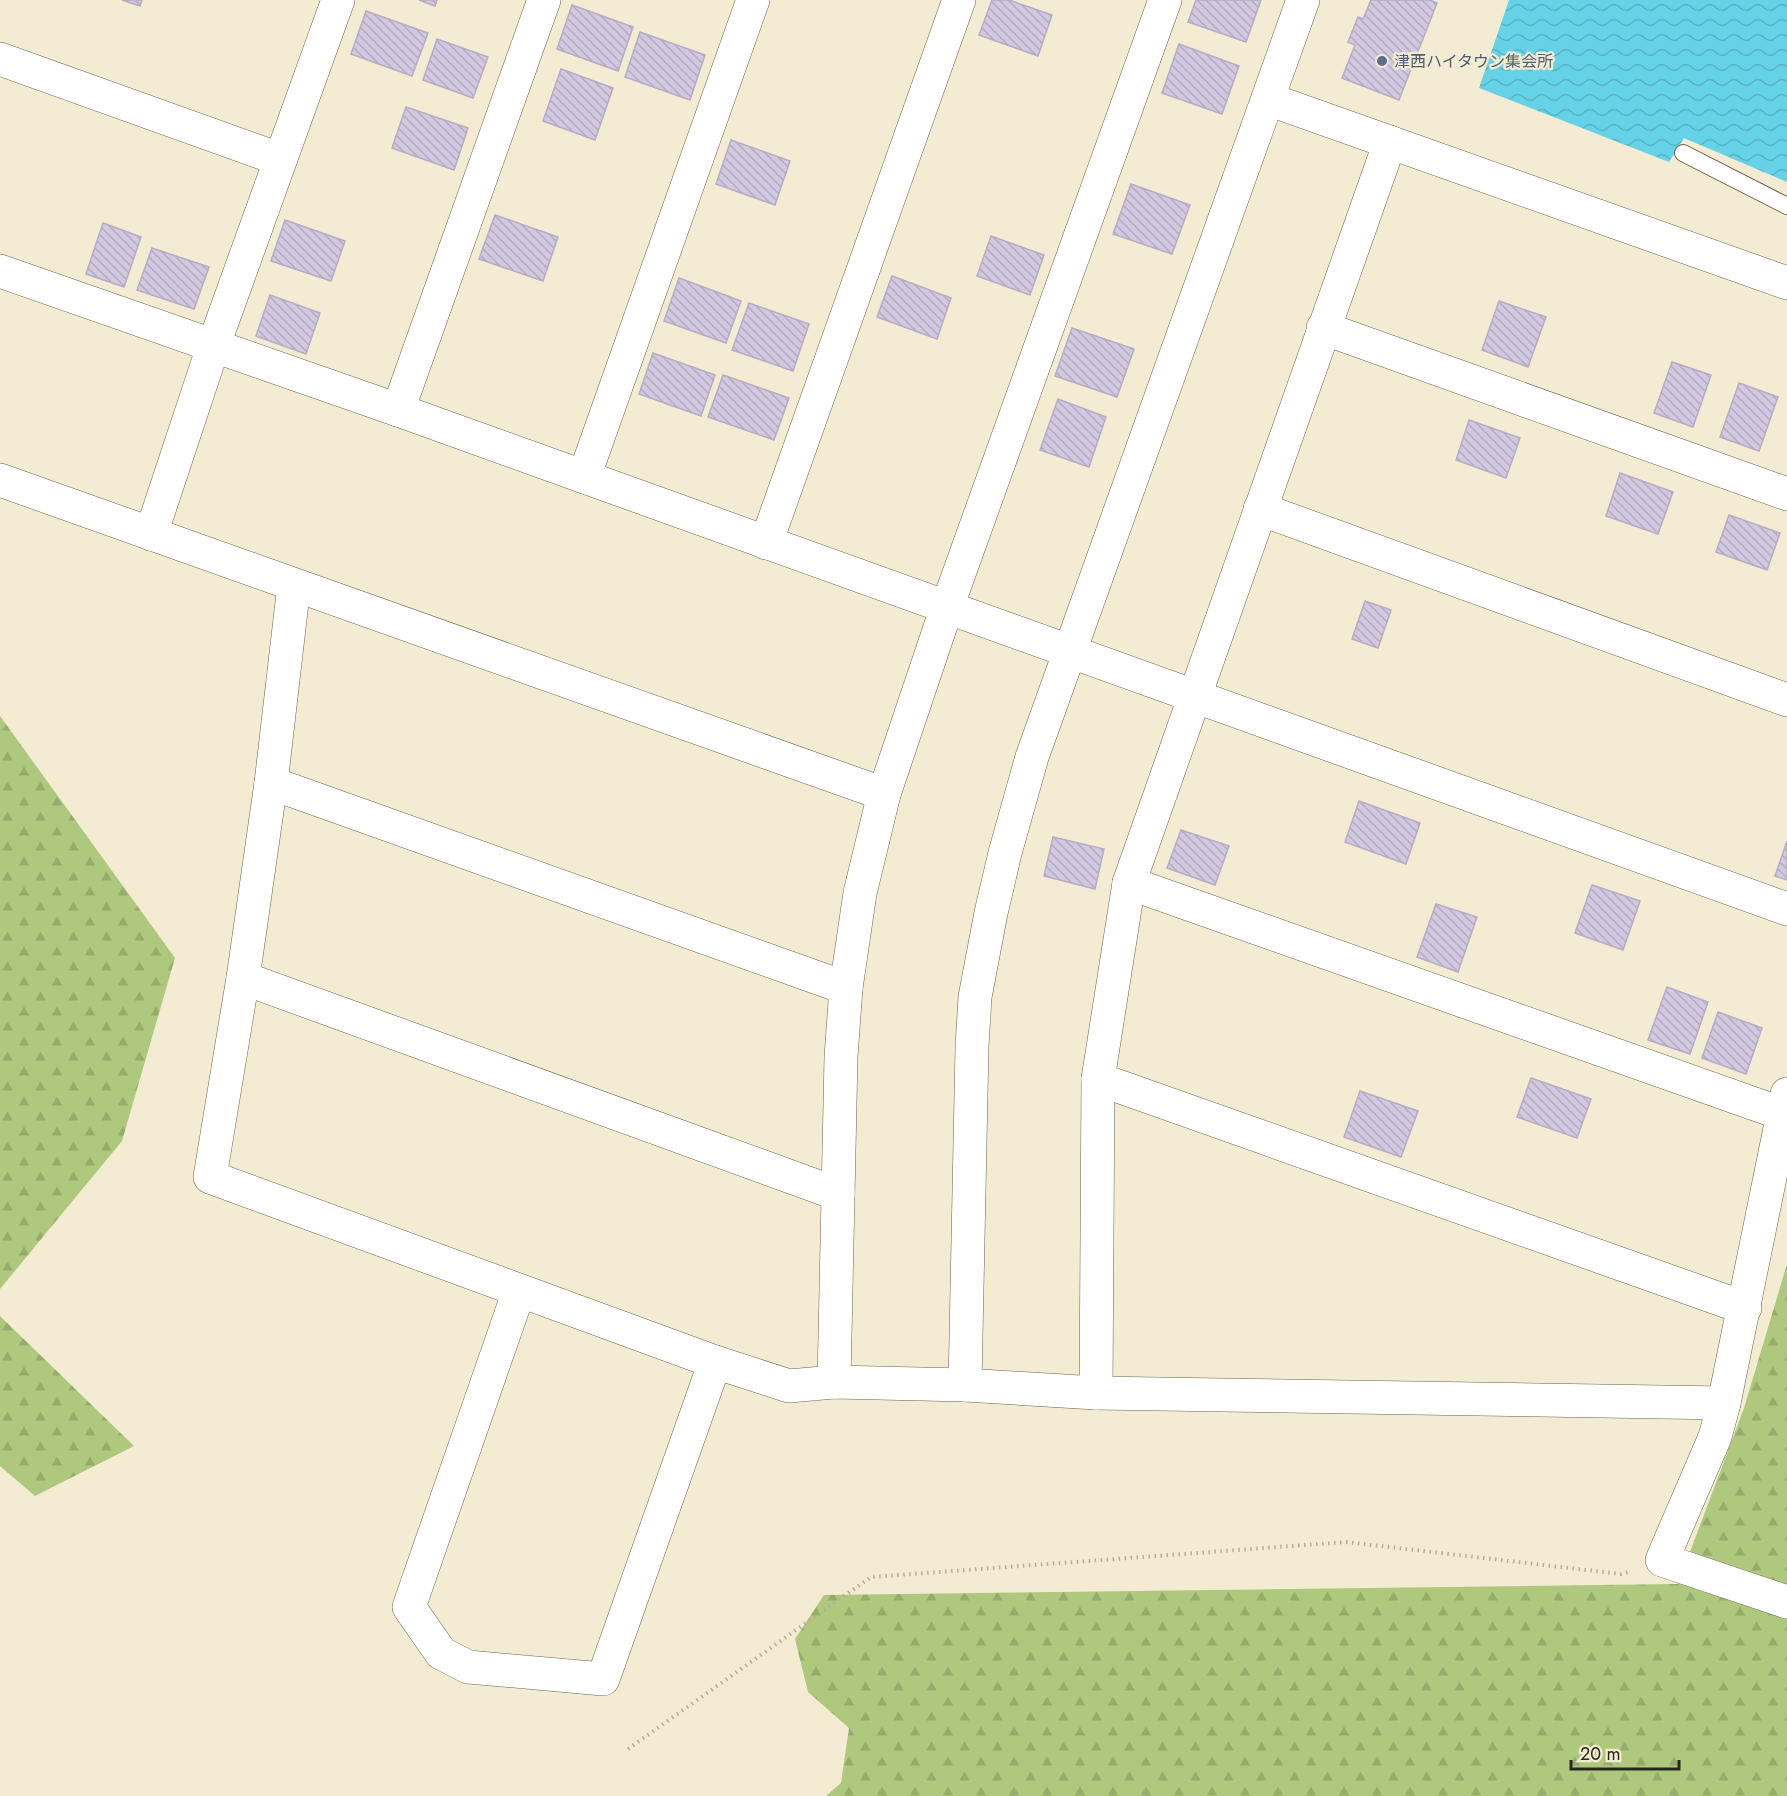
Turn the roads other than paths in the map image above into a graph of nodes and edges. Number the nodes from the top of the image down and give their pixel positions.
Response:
1 (338, 0) edge
2 (544, 0) edge
3 (753, 0) edge
4 (959, 0) edge
5 (1165, 0) edge
6 (1303, 0) edge
7 (0, 59) edge
8 (1268, 99) junction
9 (1390, 142) junction
10 (1683, 153) dead end
11 (279, 159) junction
12 (1787, 206) edge
13 (0, 271) edge
14 (1787, 283) edge
15 (1323, 328) junction
16 (213, 347) junction
17 (398, 410) junction
18 (584, 477) junction
19 (0, 480) edge
20 (1787, 494) edge
21 (1260, 509) junction
22 (151, 534) junction
23 (766, 543) junction
24 (294, 585) junction
25 (947, 607) junction
26 (1069, 652) junction
27 (1194, 696) junction
28 (1787, 700) edge
29 (271, 783) junction
30 (884, 794) junction
31 (1129, 883) junction
32 (1787, 909) edge
33 (243, 978) junction
34 (846, 988) junction
35 (1098, 1079) junction
36 (1785, 1104) edge
37 (838, 1194) junction
38 (519, 1291) junction
39 (1744, 1308) junction
40 (715, 1362) junction
41 (834, 1382) junction
42 (964, 1385) junction
43 (1096, 1393) junction
44 (1724, 1402) junction
45 (1787, 1602) edge

1 - 11 street
2 - 17 street
3 - 18 street
4 - 23 street
5 - 25 street
6 - 8 street
7 - 11 street
8 - 9 street
8 - 26 street
9 - 14 street
9 - 15 street
10 - 12 lane
11 - 16 street
13 - 16 street
15 - 20 street
15 - 21 street
16 - 17 street
16 - 22 street
17 - 18 street
18 - 23 street
19 - 22 street
21 - 27 street
21 - 28 street
22 - 24 street
23 - 25 street
24 - 29 street
24 - 30 street
25 - 26 street
25 - 30 street
26 - 27 street
26 - 42 street
27 - 31 street
27 - 32 street
29 - 33 street
29 - 34 street
30 - 34 street
31 - 35 street
31 - 36 street
33 - 37 street
33 - 38 street
34 - 37 street
35 - 39 street
35 - 43 street
36 - 39 street
37 - 41 street
38 - 40 street
38 - 40 street
39 - 44 street
40 - 41 street
41 - 42 street
42 - 43 street
43 - 44 street
44 - 45 street

